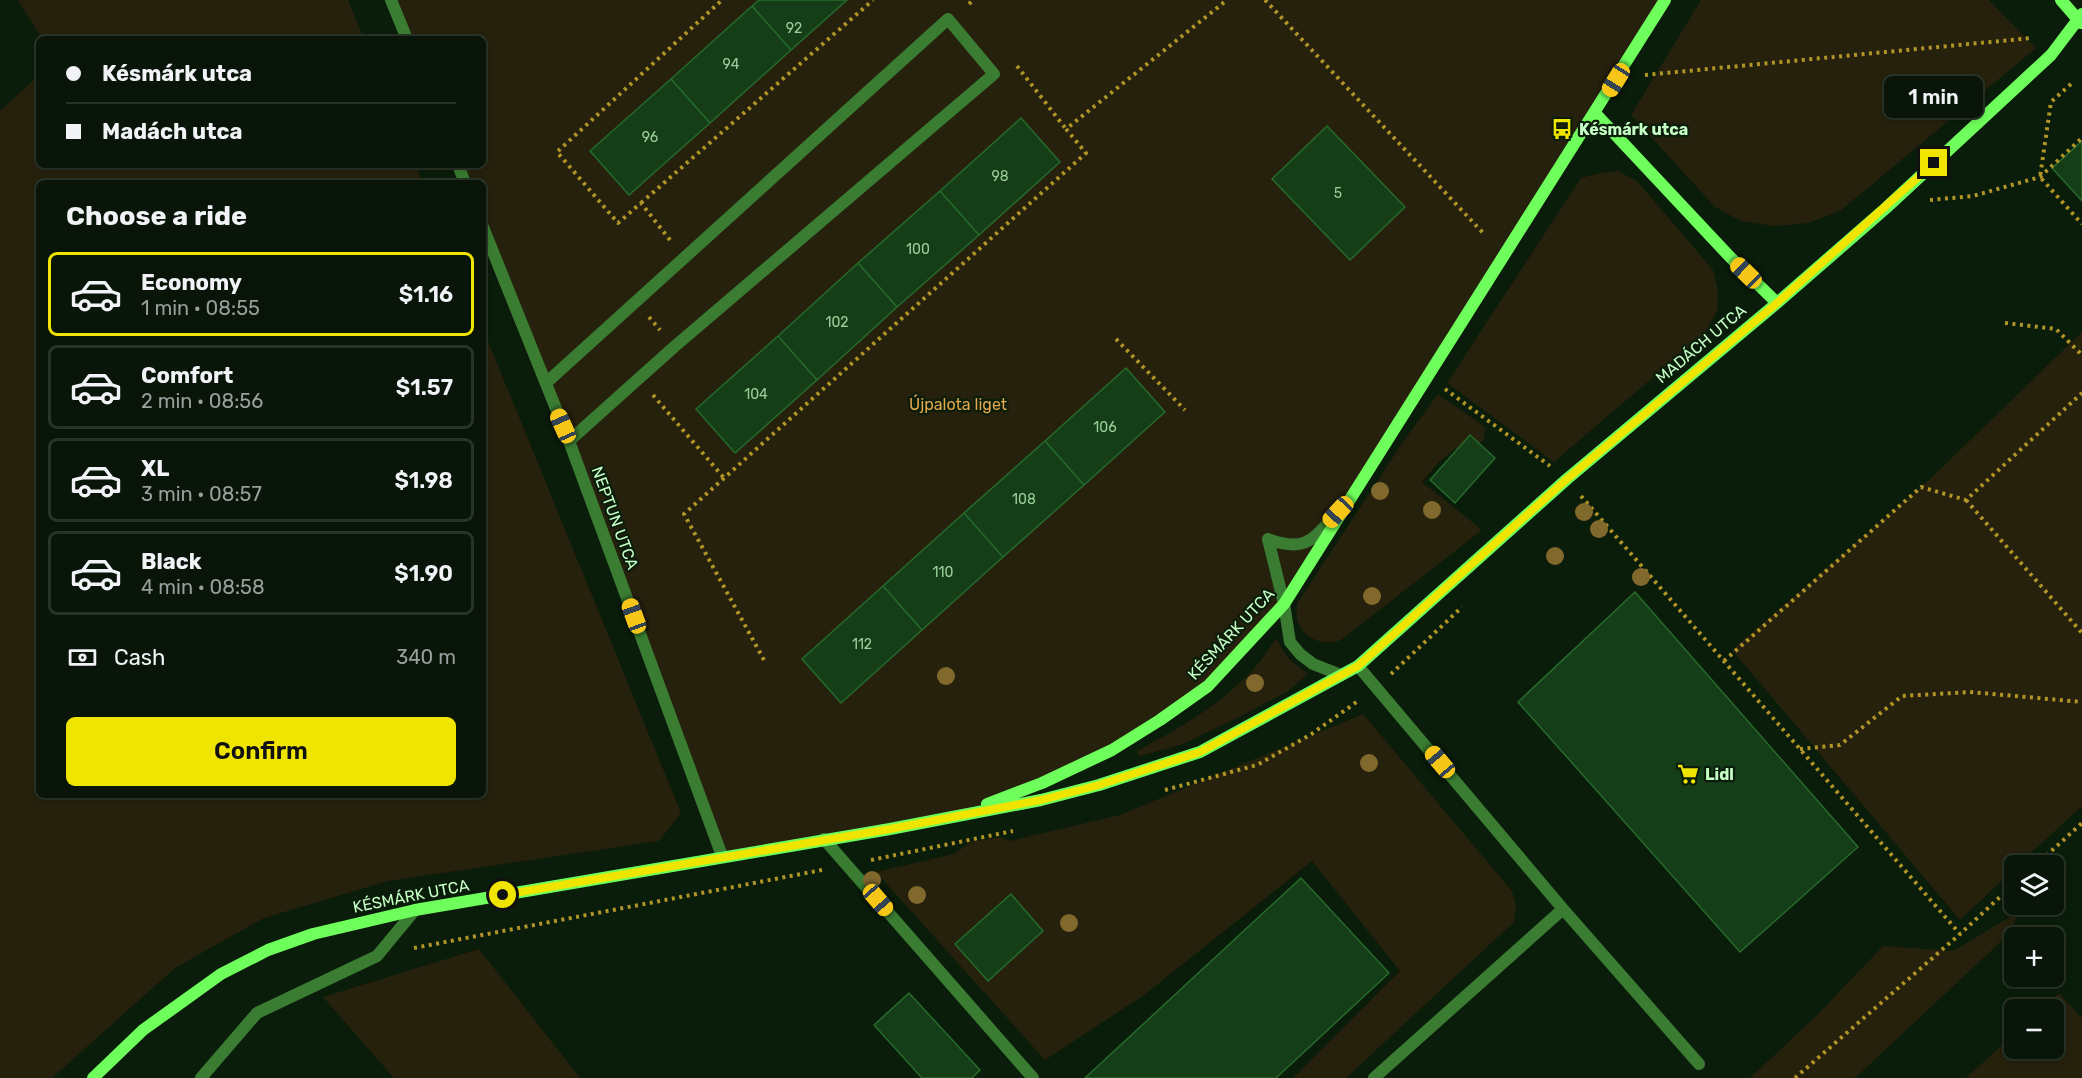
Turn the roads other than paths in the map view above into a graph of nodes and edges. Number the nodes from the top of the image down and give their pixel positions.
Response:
1 (391, 0) edge
2 (1665, 0) edge
3 (2061, 0) edge
4 (2080, 18) edge
5 (406, 36) edge
6 (1595, 113) junction
7 (486, 234) edge
8 (1777, 303) junction
9 (546, 383) junction
10 (569, 441) junction
11 (1351, 498) junction
12 (1284, 604) junction
13 (1358, 666) junction
14 (1341, 675) junction
15 (955, 815) junction
16 (824, 839) junction
17 (723, 856) junction
18 (1563, 909) junction
19 (415, 910) junction
20 (1699, 1064) dead end
21 (93, 1078) edge
22 (201, 1078) edge
23 (1033, 1078) edge
24 (1374, 1078) edge

1 - 5 street
2 - 6 street, KÉSMÁRK UTCA
3 - 4 street
4 - 8 street, MADÁCH UTCA
6 - 8 street
6 - 11 street, KÉSMÁRK UTCA
7 - 9 street, NEPTUN UTCA
8 - 13 street, MADÁCH UTCA
9 - 10 street, NEPTUN UTCA
9 - 10 street
10 - 17 street, NEPTUN UTCA
11 - 12 street, KÉSMÁRK UTCA
11 - 12 street
12 - 14 street
12 - 15 street, KÉSMÁRK UTCA
13 - 14 street, KÉSMÁRK UTCA
13 - 18 street
14 - 15 street, KÉSMÁRK UTCA
15 - 16 street, KÉSMÁRK UTCA
16 - 17 street, KÉSMÁRK UTCA
16 - 23 street
17 - 19 street, KÉSMÁRK UTCA
18 - 20 street
18 - 24 street
19 - 21 street, KÉSMÁRK UTCA
19 - 22 street

